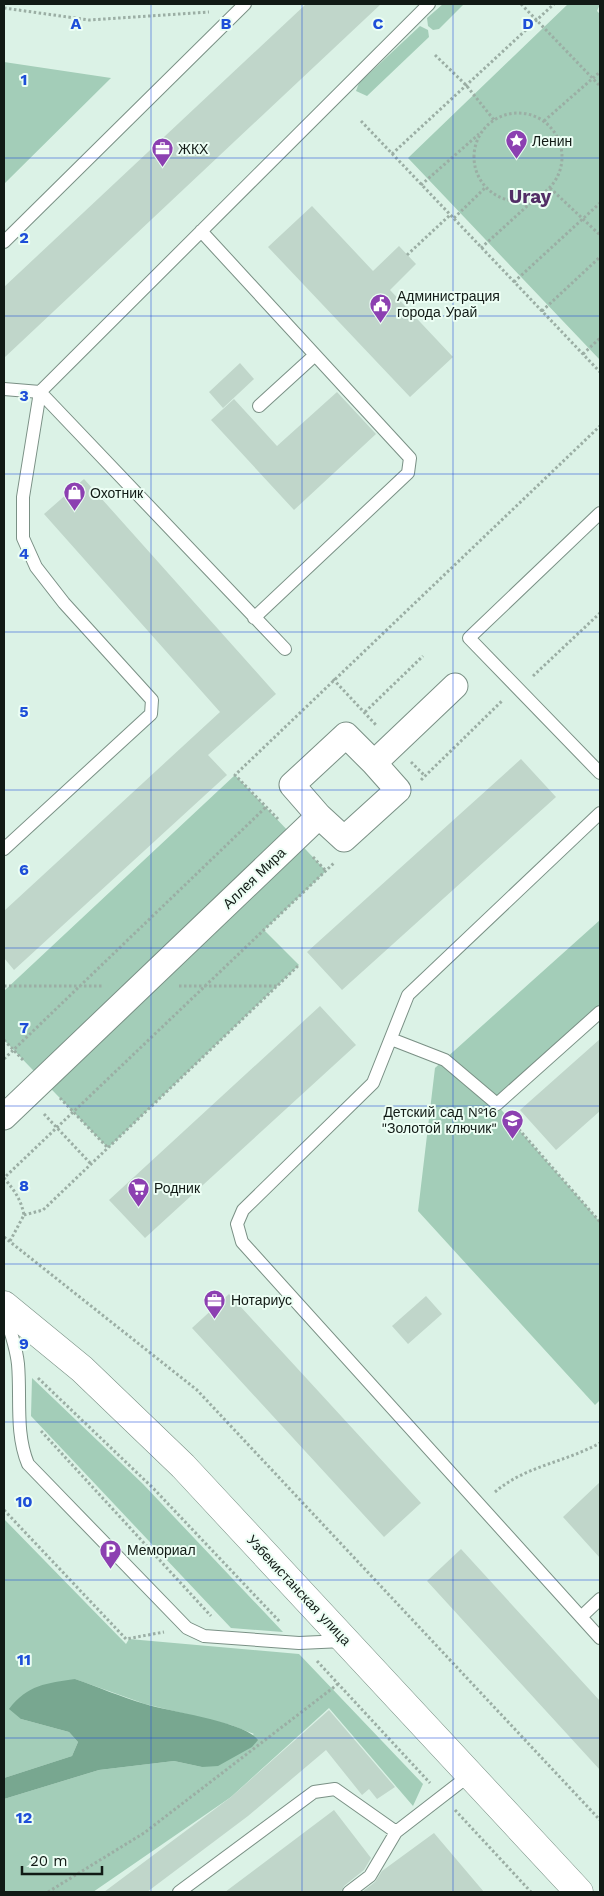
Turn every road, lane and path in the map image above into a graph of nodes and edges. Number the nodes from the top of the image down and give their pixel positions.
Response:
1 (428, 4) edge
2 (521, 4) edge
3 (554, 4) edge
4 (242, 7) edge
5 (4, 8) edge
6 (538, 19) junction
7 (435, 55) dead end
8 (600, 72) edge
9 (592, 78) junction
10 (466, 85) junction
11 (600, 86) edge
12 (494, 120) junction
13 (544, 120) junction
14 (361, 121) dead end
15 (480, 134) junction
16 (392, 154) junction
17 (421, 185) junction
18 (486, 187) junction
19 (550, 188) junction
20 (538, 196) junction
21 (600, 203) edge
22 (452, 217) junction
23 (584, 218) junction
24 (201, 231) junction
25 (600, 235) edge
26 (4, 242) edge
27 (481, 248) junction
28 (407, 255) dead end
29 (600, 257) edge
30 (514, 282) junction
31 (542, 311) junction
32 (600, 338) edge
33 (583, 354) junction
34 (315, 355) junction
35 (600, 372) edge
36 (4, 389) edge
37 (40, 392) junction
38 (259, 406) dead end
39 (600, 426) edge
40 (600, 513) edge
41 (600, 614) edge
42 (254, 618) junction
43 (285, 650) dead end
44 (423, 656) dead end
45 (455, 686) dead end
46 (518, 688) junction
47 (365, 712) dead end
48 (374, 763) junction
49 (600, 773) edge
50 (418, 783) dead end
51 (266, 807) junction
52 (600, 813) edge
53 (319, 816) junction
54 (296, 838) junction
55 (4, 849) edge
56 (340, 857) dead end
57 (326, 871) junction
58 (299, 965) dead end
59 (600, 1012) edge
60 (391, 1039) junction
61 (4, 1059) edge
62 (26, 1095) junction
63 (497, 1104) junction
64 (4, 1117) edge
65 (57, 1127) junction
66 (91, 1164) junction
67 (24, 1215) junction
68 (600, 1222) edge
69 (4, 1237) edge
70 (10, 1241) junction
71 (4, 1305) edge
72 (4, 1312) edge
73 (18, 1363) junction
74 (20, 1418) junction
75 (600, 1443) edge
76 (478, 1506) junction
77 (4, 1510) edge
78 (600, 1599) edge
79 (581, 1617) junction
80 (186, 1628) junction
81 (230, 1638) junction
82 (600, 1638) edge
83 (348, 1641) junction
84 (299, 1643) junction
85 (338, 1684) junction
86 (471, 1774) junction
87 (442, 1796) junction
88 (600, 1820) edge
89 (396, 1832) junction
90 (48, 1892) edge
91 (179, 1892) edge
92 (348, 1892) edge
93 (531, 1892) edge
94 (579, 1892) edge

1 - 24 lane
2 - 6 path
3 - 6 path
4 - 5 path
4 - 26 lane
6 - 9 path
6 - 10 path
7 - 10 path
8 - 9 path
9 - 11 path
9 - 13 path
10 - 12 path
10 - 16 path
12 - 13 path
12 - 15 path
13 - 19 path
14 - 16 path
15 - 17 path
15 - 18 path
16 - 17 path
17 - 22 path
18 - 20 path
18 - 22 path
19 - 20 path
19 - 23 path
20 - 27 path
21 - 23 path
22 - 27 path
22 - 28 path
23 - 25 path
23 - 30 path
24 - 34 lane
24 - 37 lane
27 - 30 path
29 - 31 path
30 - 31 path
31 - 33 path
32 - 33 path
33 - 35 path
34 - 38 lane
34 - 42 lane
36 - 37 lane
37 - 42 lane
37 - 55 lane
39 - 51 path
40 - 46 lane
41 - 46 path
42 - 43 lane
44 - 47 path
45 - 48 street
46 - 49 lane
46 - 50 path
48 - 53 street
48 - 53 street
51 - 54 path
51 - 61 path
52 - 60 lane
53 - 54 street, Аллея Мира
54 - 57 path
54 - 62 street, Аллея Мира
56 - 57 path
57 - 65 path
58 - 66 path
59 - 63 lane
60 - 63 lane
60 - 76 lane
62 - 64 street, Аллея Мира
62 - 65 path
63 - 68 path
65 - 66 path
65 - 67 path
66 - 67 path
67 - 70 path
69 - 70 path
70 - 88 path
71 - 83 main road, Узбекистанская улица
72 - 73 lane
73 - 74 lane
73 - 84 path
74 - 80 lane
74 - 81 path
75 - 76 path
76 - 79 lane
77 - 80 path
78 - 79 lane
79 - 82 lane
80 - 81 lane
81 - 84 lane
83 - 84 lane
83 - 86 main road, Узбекистанская улица
84 - 85 path
85 - 87 path
85 - 90 path
86 - 87 lane
86 - 94 main road, Узбекистанская улица
87 - 89 lane
87 - 93 path
89 - 91 lane
89 - 92 lane

